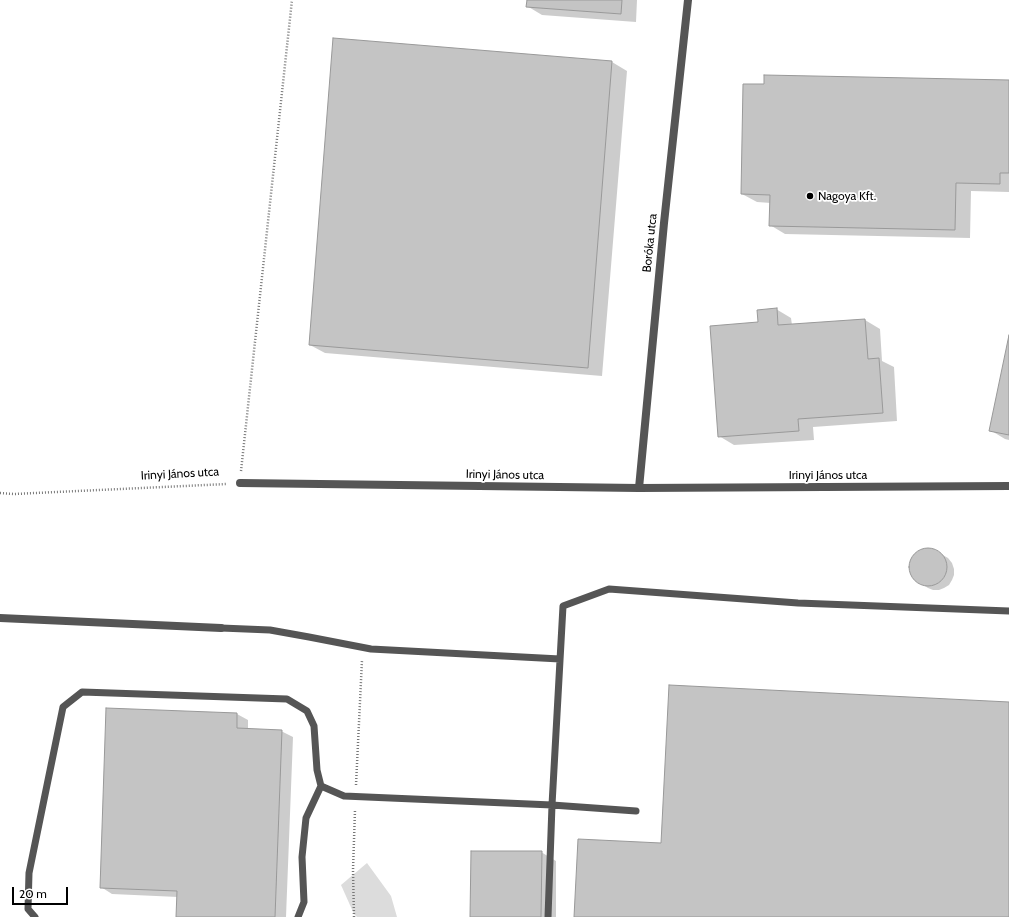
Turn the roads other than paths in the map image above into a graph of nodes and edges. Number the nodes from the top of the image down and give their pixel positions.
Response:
1 (688, 0) edge
2 (240, 483) road end
3 (1009, 486) edge
4 (639, 488) junction
5 (1009, 611) edge
6 (0, 618) edge
7 (222, 628) joint
8 (560, 659) junction
9 (321, 786) junction
10 (552, 805) junction
11 (636, 811) dead end
12 (35, 917) edge
13 (298, 917) edge
14 (548, 917) edge

1 - 4 street, Boróka utca
2 - 4 street, Irinyi János utca
3 - 4 street, Irinyi János utca
5 - 8 lane
6 - 7 street
7 - 8 lane
8 - 10 lane
9 - 10 lane
9 - 12 lane
9 - 13 lane
10 - 11 lane
10 - 14 lane

